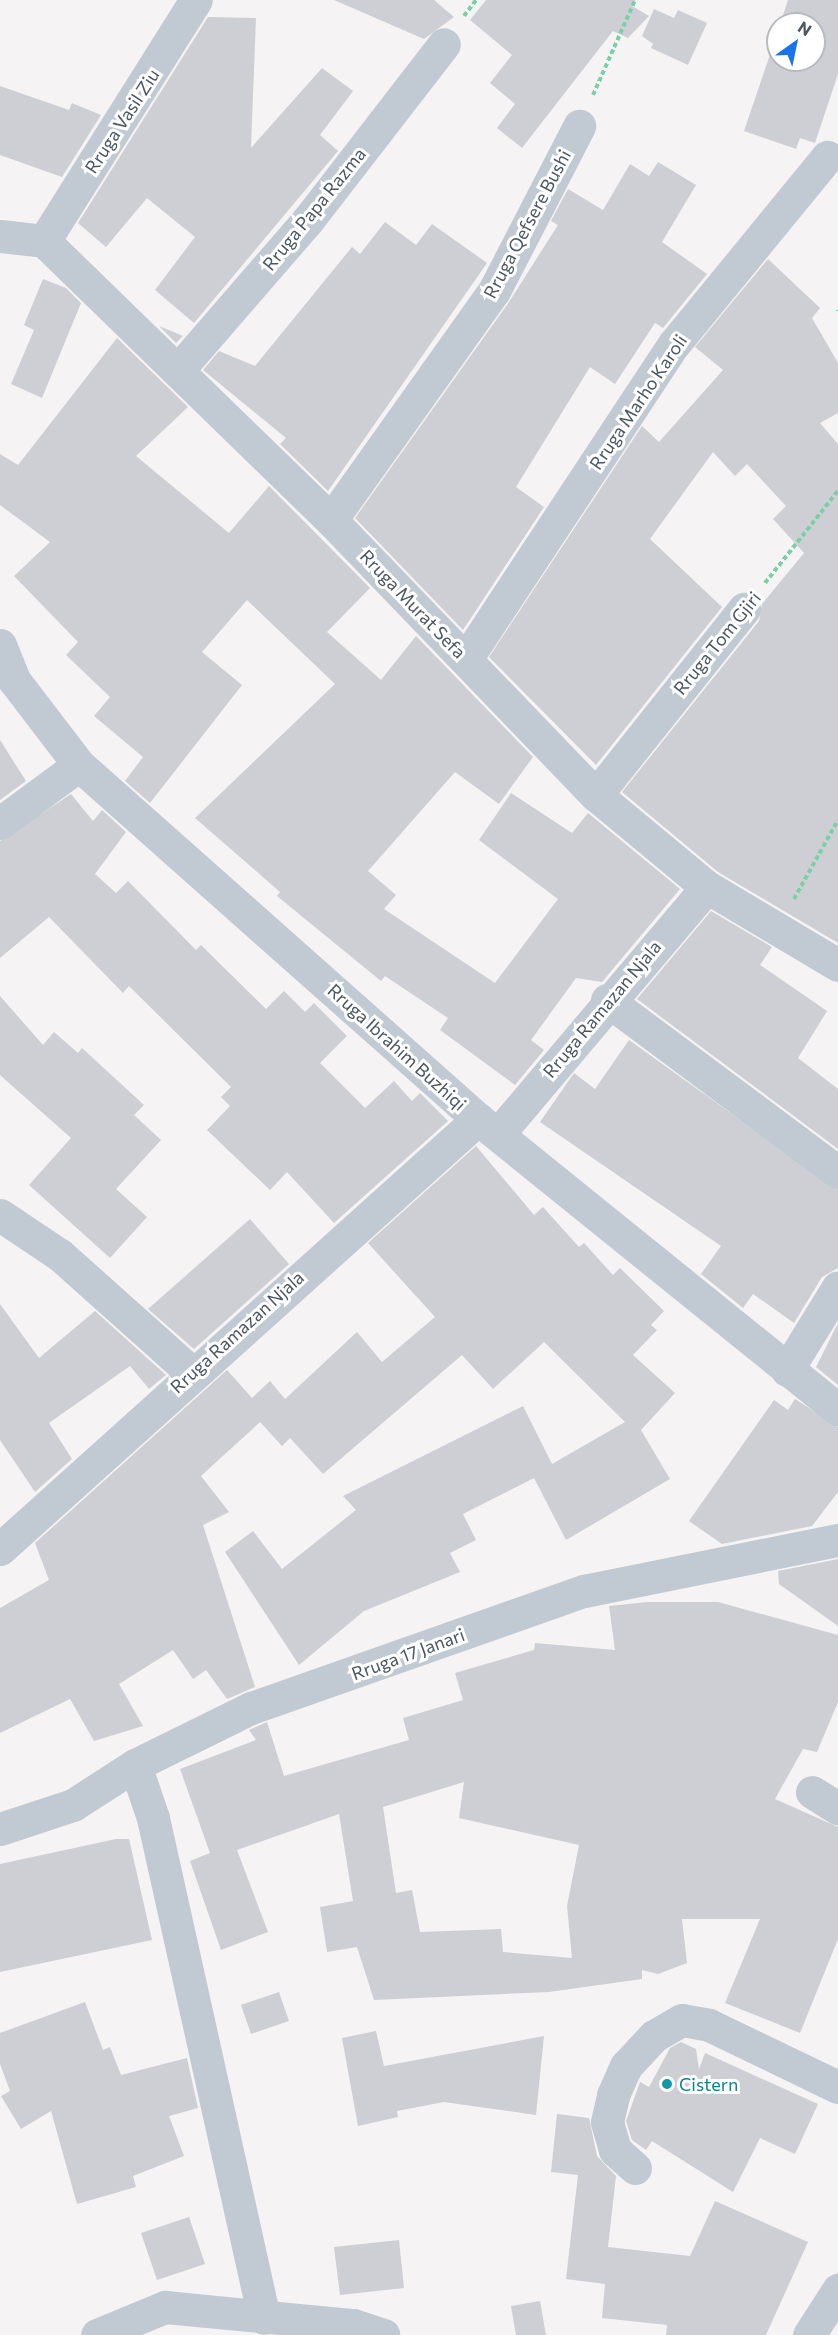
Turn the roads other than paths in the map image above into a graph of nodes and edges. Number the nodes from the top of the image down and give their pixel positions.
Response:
1 (196, 0) edge
2 (444, 44) dead end
3 (579, 126) road end
4 (827, 157) dead end
5 (0, 236) edge
6 (44, 241) junction
7 (178, 370) junction
8 (331, 520) junction
9 (744, 609) road end
10 (0, 645) edge
11 (466, 659) junction
12 (79, 765) junction
13 (596, 795) junction
14 (0, 823) edge
15 (707, 886) junction
16 (838, 965) edge
17 (607, 1000) junction
18 (489, 1126) junction
19 (838, 1172) edge
20 (2, 1218) edge
21 (838, 1287) edge
22 (788, 1370) junction
23 (191, 1372) junction
24 (838, 1409) edge
25 (838, 1540) edge
26 (0, 1549) edge
27 (135, 1766) junction
28 (0, 1829) edge
29 (838, 2087) edge
30 (635, 2168) dead end
31 (838, 2290) edge
32 (264, 2318) junction
33 (98, 2335) edge
34 (383, 2335) edge
35 (809, 2335) edge

1 - 6 street, Rruga Vasil Ziu
2 - 7 street, Rruga Papa Razma
3 - 8 street, Rruga Qefsere Bushi
4 - 11 street, Rruga Marho Karoli
5 - 6 street
6 - 7 street, Rruga Murat Sefa
7 - 8 street, Rruga Murat Sefa
8 - 11 street, Rruga Murat Sefa
9 - 13 street, Rruga Tom Gjiri
10 - 12 street, Rruga Ibrahim Buzhiqi
11 - 13 street, Rruga Murat Sefa
12 - 14 street
12 - 18 street, Rruga Ibrahim Buzhiqi
13 - 15 street, Rruga Murat Sefa
15 - 16 street, Rruga Murat Sefa
15 - 17 street, Rruga Ramazan Njala
17 - 18 street, Rruga Ramazan Njala
17 - 19 street
18 - 22 street, Rruga Ibrahim Buzhiqi
18 - 23 street, Rruga Ramazan Njala
20 - 23 street
21 - 22 street
22 - 24 street, Rruga Ibrahim Buzhiqi
23 - 26 street, Rruga Ramazan Njala
25 - 27 street, Rruga 17 Janari
27 - 28 street, Rruga 17 Janari
27 - 32 street
29 - 30 street
31 - 35 street
32 - 33 street
32 - 34 street

